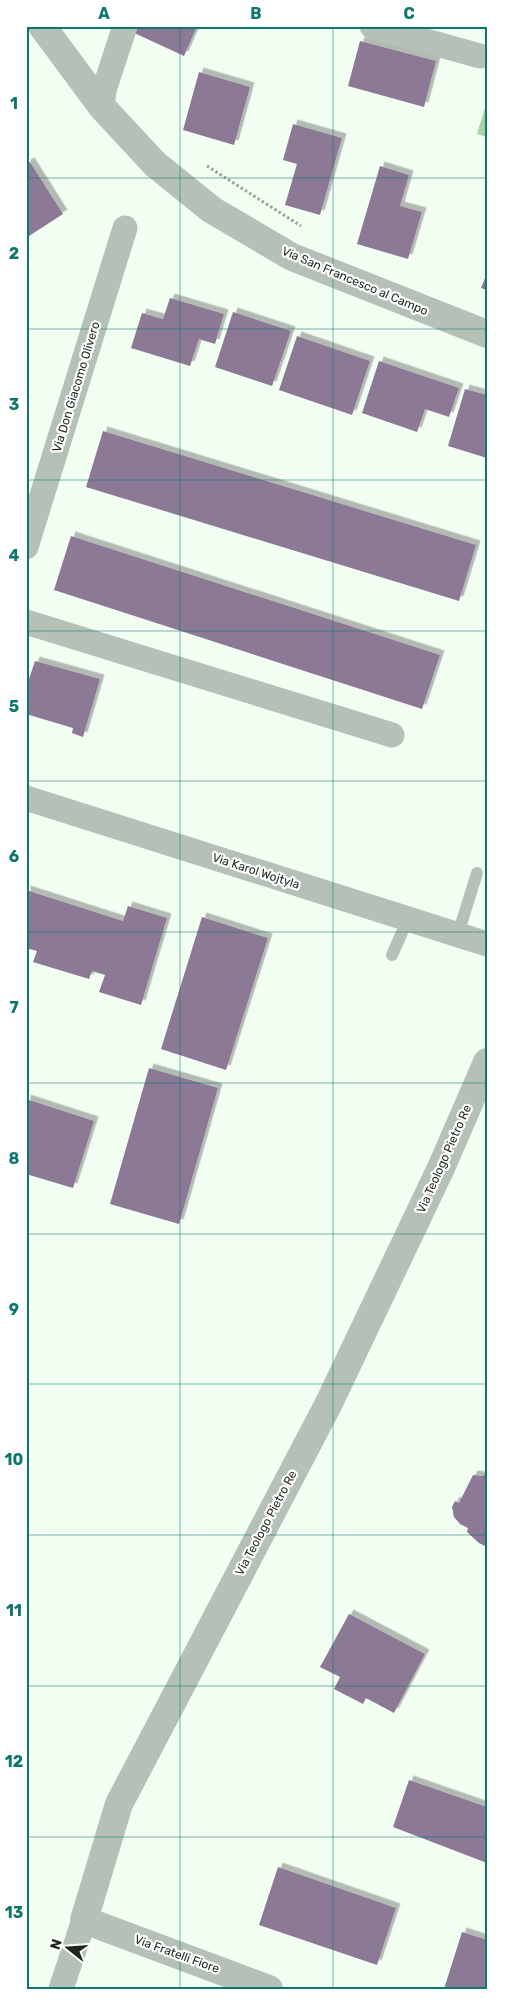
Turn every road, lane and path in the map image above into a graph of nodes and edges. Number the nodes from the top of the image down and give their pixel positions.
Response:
1 (42, 26) edge
2 (125, 26) edge
3 (372, 26) edge
4 (480, 56) dead end
5 (102, 107) junction
6 (201, 162) dead end
7 (125, 228) dead end
8 (309, 231) dead end
9 (487, 334) edge
10 (26, 547) edge
11 (26, 622) edge
12 (392, 735) dead end
13 (26, 798) edge
14 (477, 873) dead end
15 (408, 919) junction
16 (458, 934) junction
17 (487, 944) edge
18 (392, 955) dead end
19 (487, 1062) edge
20 (84, 1920) junction
21 (61, 1989) edge
22 (269, 1989) edge

1 - 5 street, Via San Francesco al Campo
2 - 5 street
3 - 4 street
5 - 9 street, Via San Francesco al Campo
6 - 8 path
7 - 10 street, Via Don Giacomo Olivero
11 - 12 street
13 - 15 street, Via Karol Wojtyla
14 - 16 lane
15 - 16 street, Via Karol Wojtyla
15 - 18 lane
16 - 17 street, Via Karol Wojtyla
19 - 20 street, Via Teologo Pietro Re
20 - 21 street, Via Teologo Pietro Re
20 - 22 street, Via Fratelli Fiore

